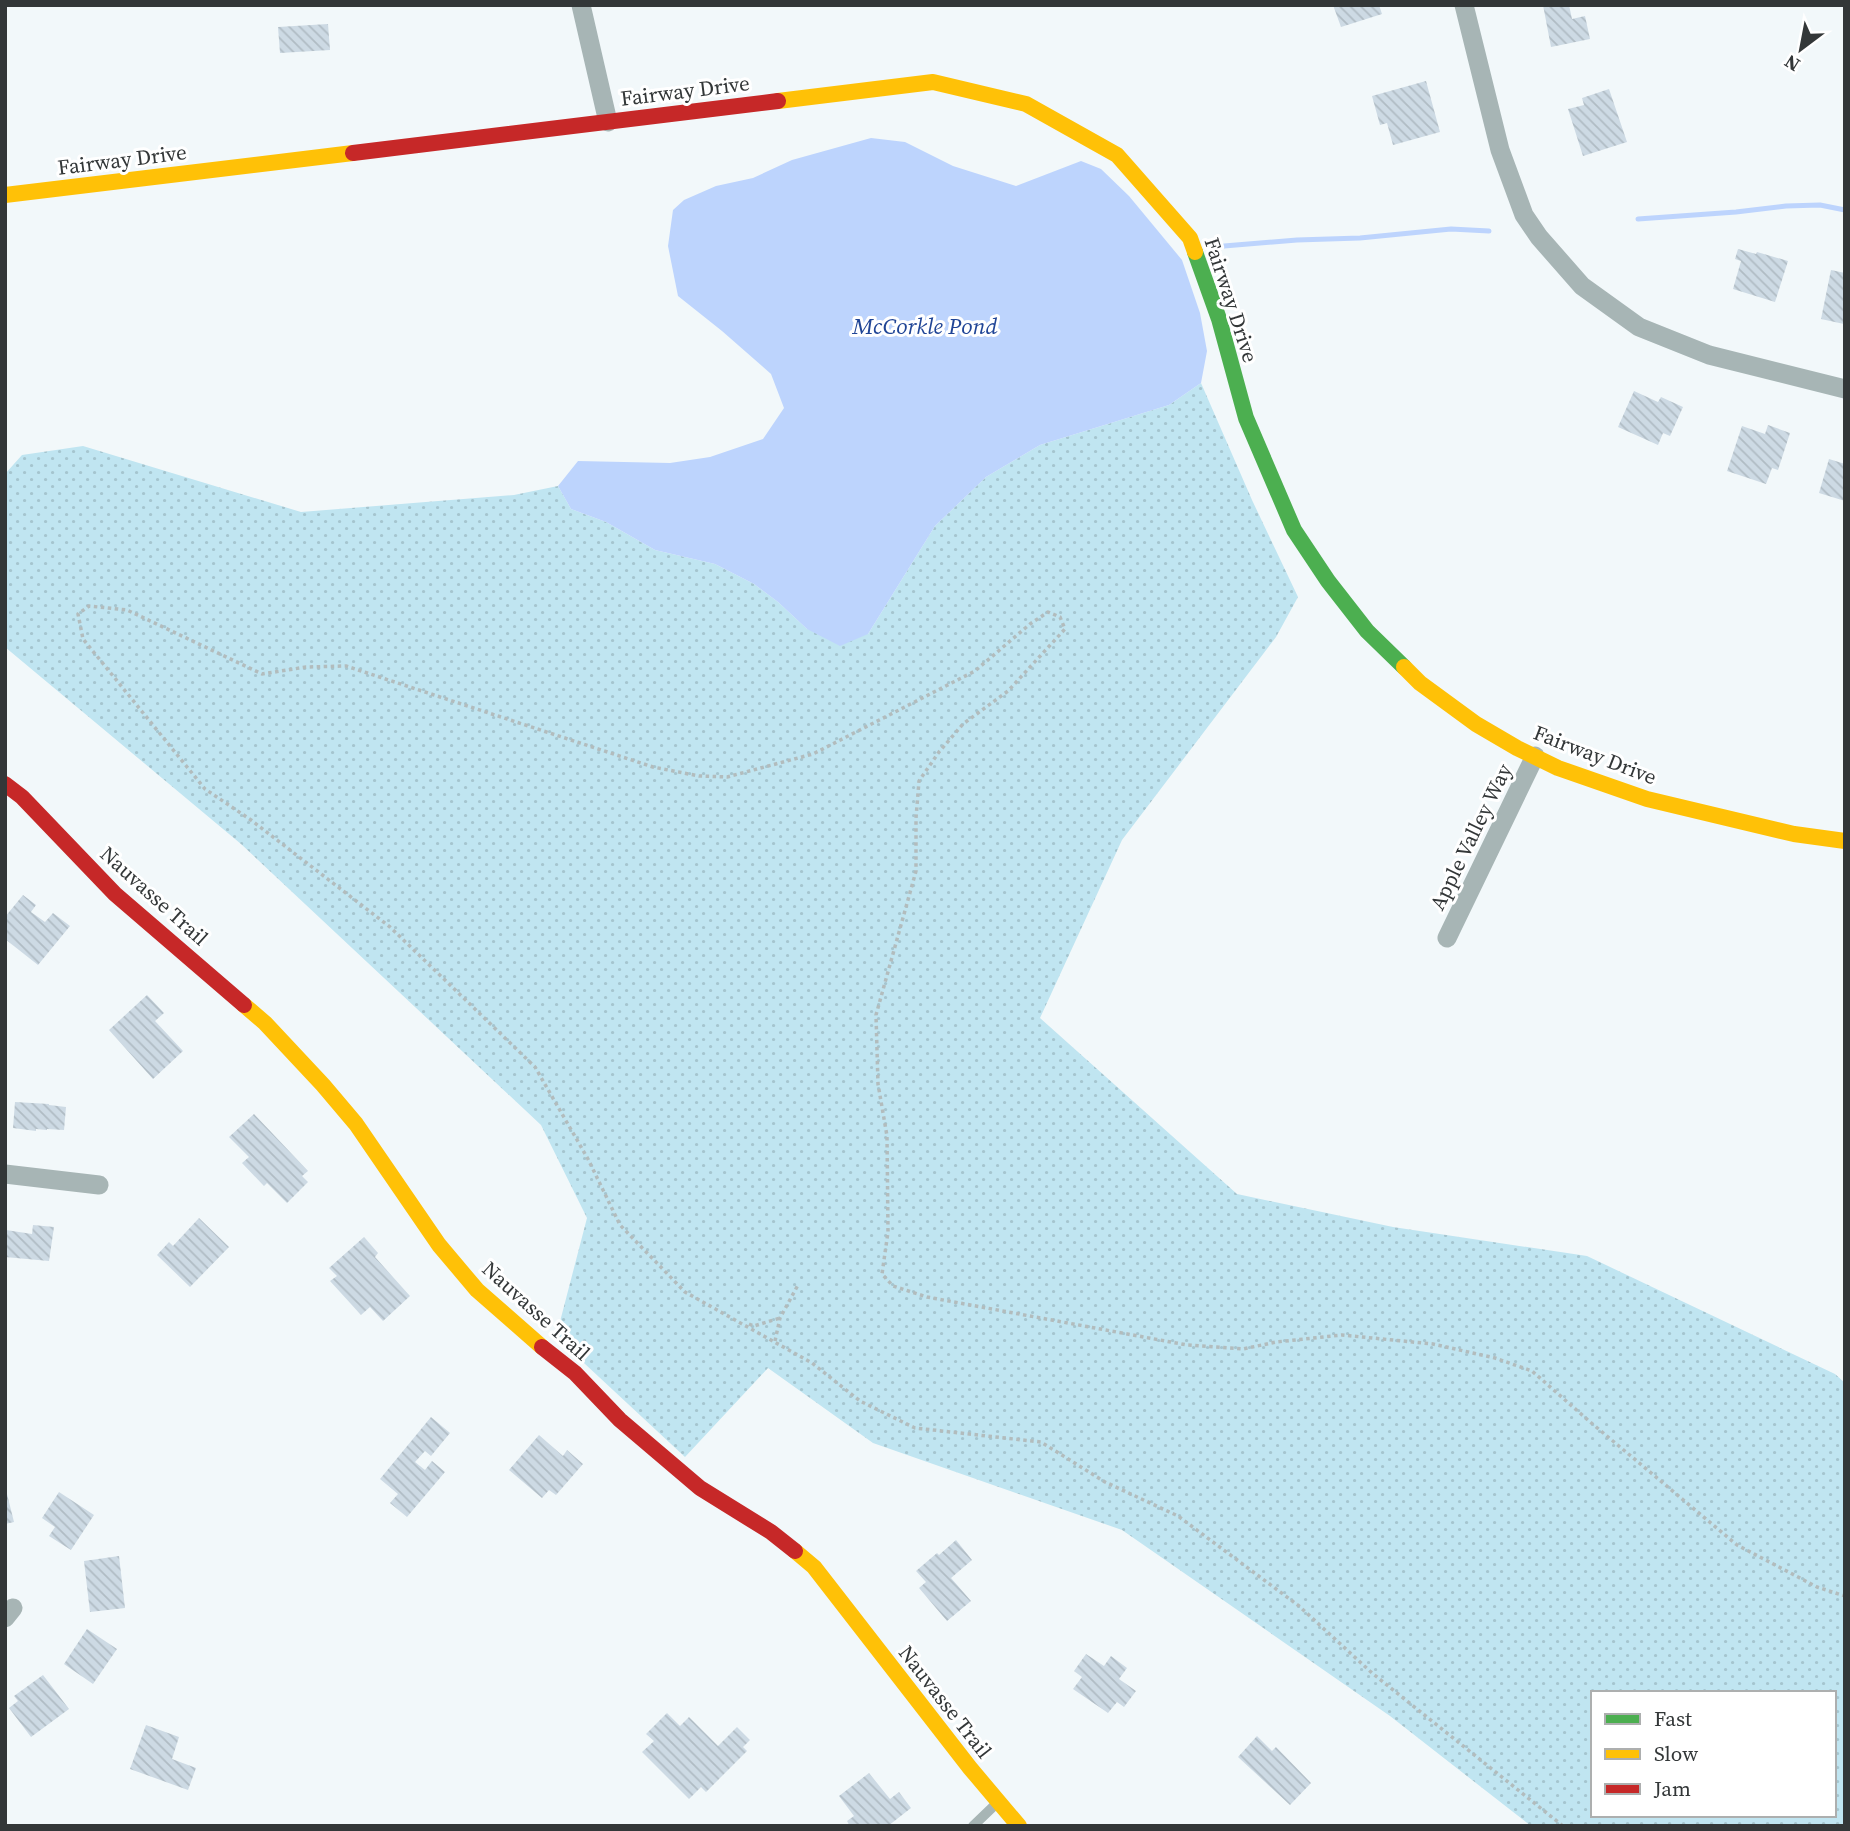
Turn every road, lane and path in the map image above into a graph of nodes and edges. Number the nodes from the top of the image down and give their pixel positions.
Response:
1 (581, 5) edge
2 (1464, 5) edge
3 (608, 121) junction
4 (5, 195) edge
5 (1845, 388) edge
6 (1535, 756) junction
7 (5, 785) edge
8 (1845, 841) edge
9 (1447, 938) dead end
10 (5, 1174) edge
11 (99, 1185) dead end
12 (798, 1285) dead end
13 (780, 1318) junction
14 (741, 1322) junction
15 (775, 1341) junction
16 (1845, 1596) edge
17 (998, 1801) junction
18 (973, 1826) edge
19 (1019, 1826) edge
20 (1563, 1826) edge

1 - 3 street
2 - 5 street
3 - 4 street, Fairway Drive
3 - 6 street, Fairway Drive
6 - 8 street, Fairway Drive
6 - 9 street, Apple Valley Way
7 - 17 street, Nauvasse Trail
10 - 11 street
12 - 13 path
13 - 14 path
13 - 15 path
14 - 15 path
14 - 16 path
15 - 20 path
17 - 18 lane
17 - 19 street, Nauvasse Trail

